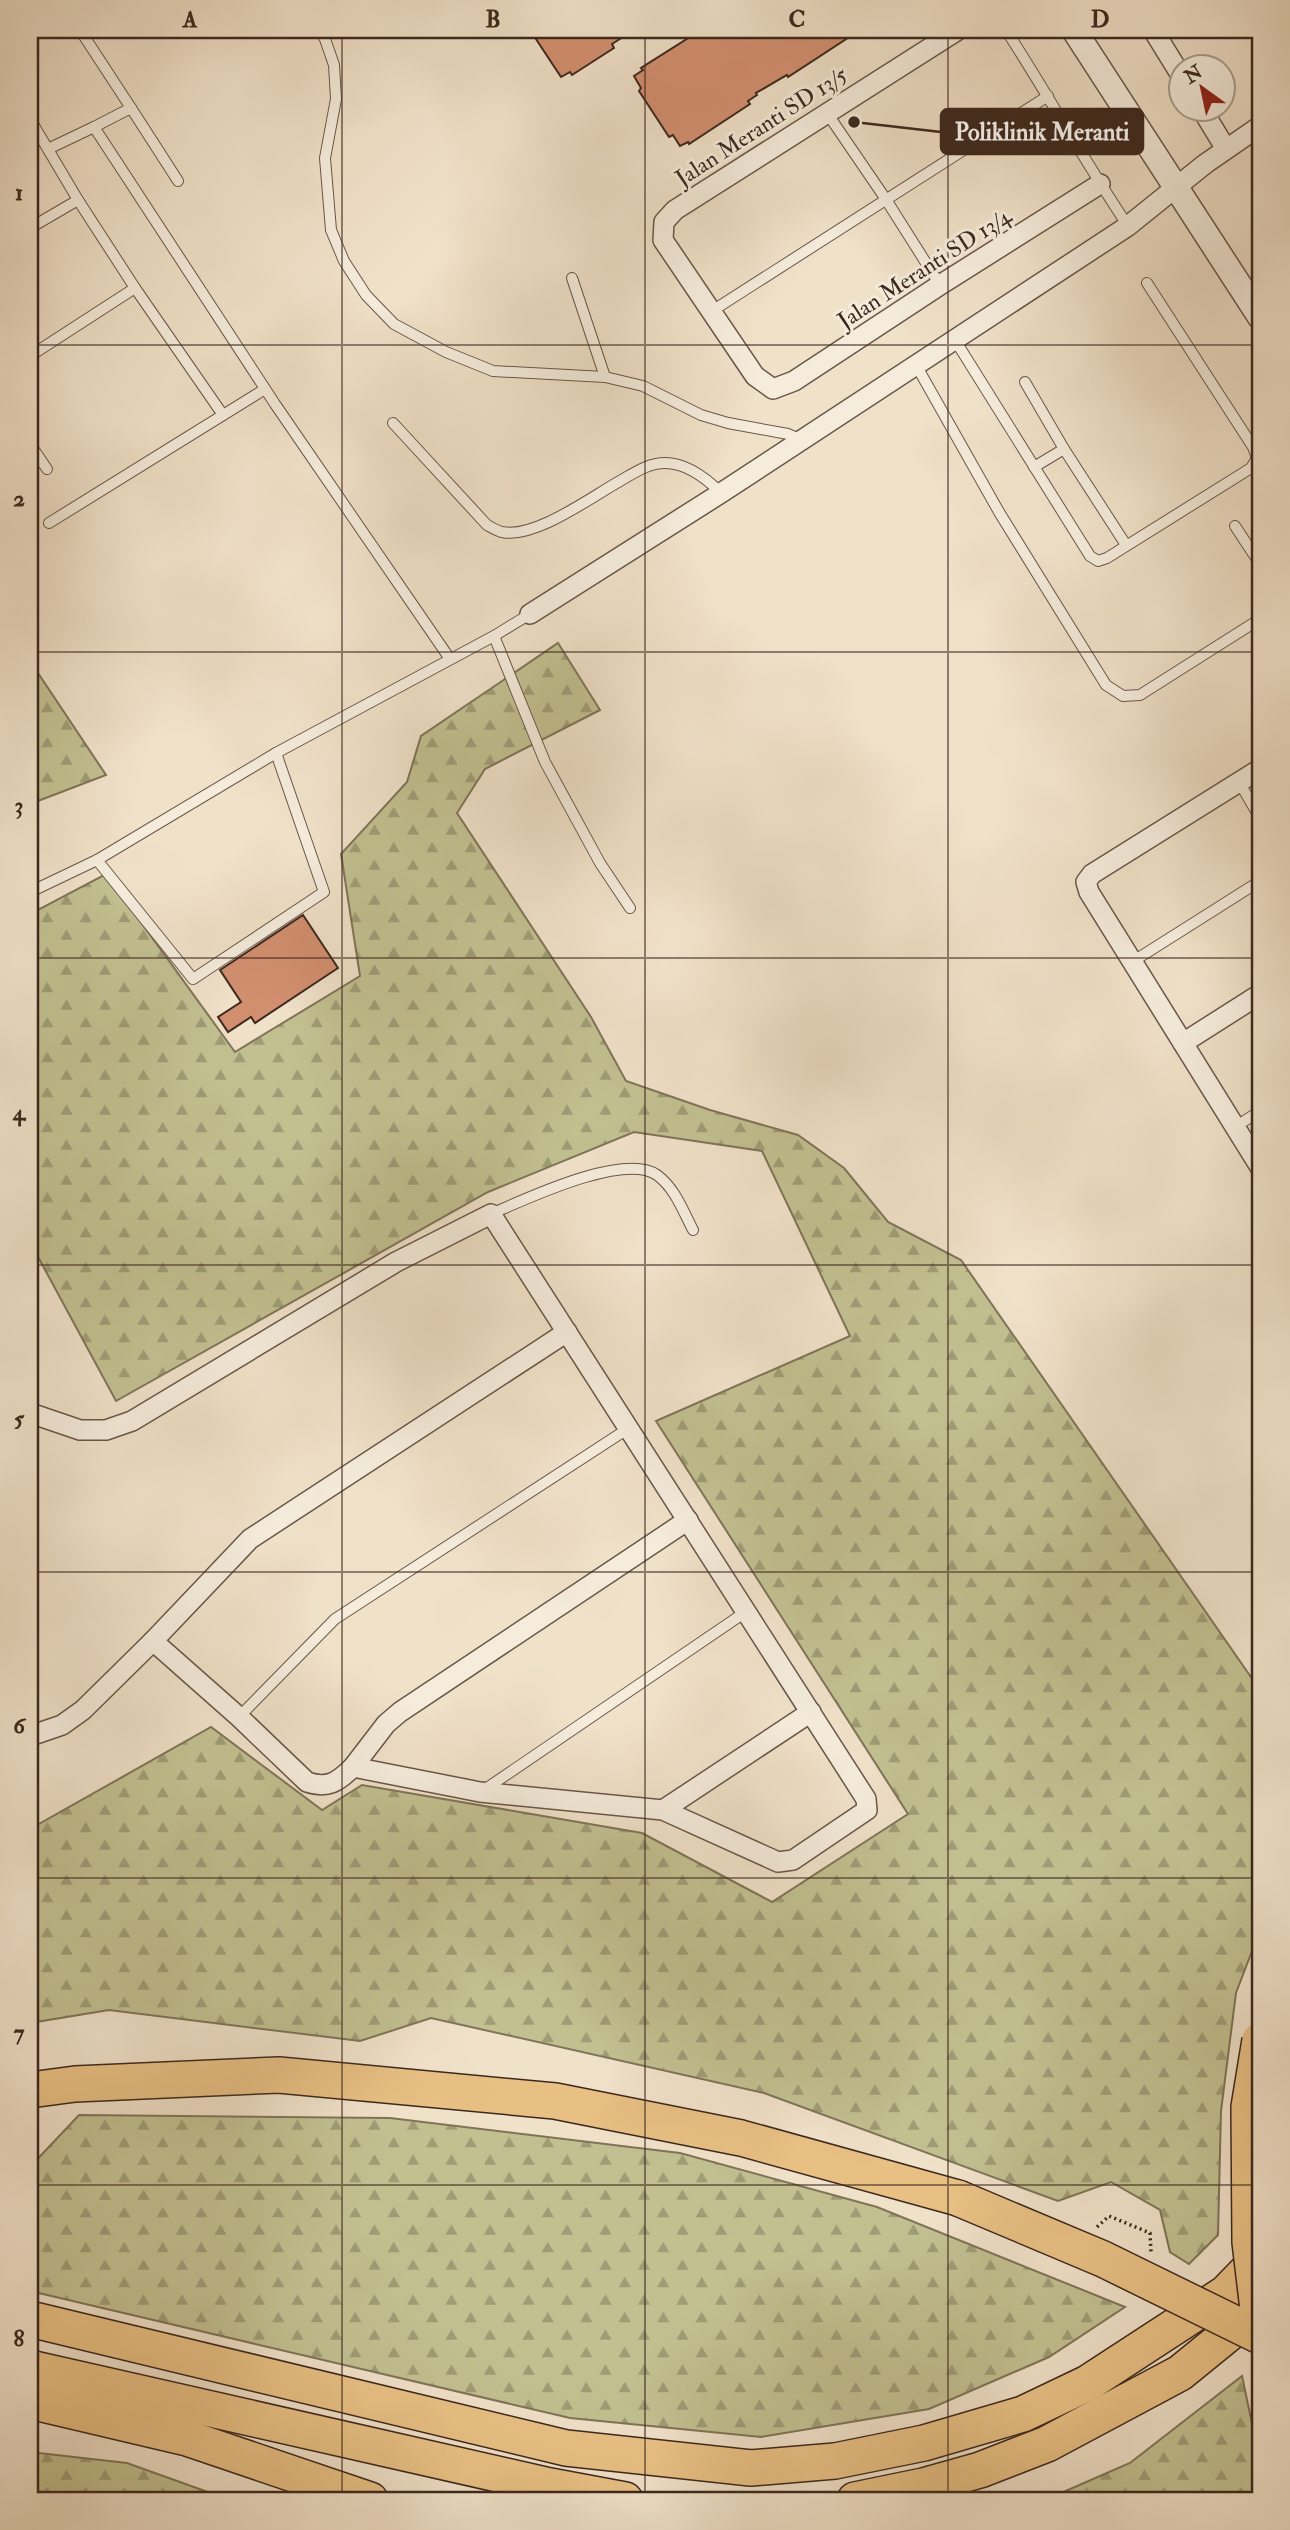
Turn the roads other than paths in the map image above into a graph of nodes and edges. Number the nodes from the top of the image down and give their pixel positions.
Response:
1 (80, 30) edge
2 (319, 30) edge
3 (958, 30) edge
4 (1006, 30) edge
5 (1074, 30) edge
6 (1153, 30) edge
7 (327, 35) edge
8 (1168, 55) edge
9 (1048, 96) junction
10 (131, 108) junction
11 (827, 113) junction
12 (30, 119) edge
13 (1210, 122) edge
14 (1260, 127) edge
15 (94, 128) junction
16 (48, 149) junction
17 (1226, 149) junction
18 (178, 181) dead end
19 (1100, 184) junction
20 (1178, 186) junction
21 (885, 198) junction
22 (78, 200) junction
23 (1128, 226) junction
24 (30, 228) edge
25 (572, 278) dead end
26 (1147, 283) dead end
27 (940, 285) junction
28 (135, 288) junction
29 (712, 311) junction
30 (1260, 317) edge
31 (955, 340) junction
32 (30, 356) edge
33 (916, 365) junction
34 (605, 377) junction
35 (1025, 382) dead end
36 (265, 389) junction
37 (223, 415) junction
38 (393, 423) dead end
39 (803, 440) junction
40 (30, 444) edge
41 (1064, 449) junction
42 (1034, 467) junction
43 (47, 469) dead end
44 (721, 493) junction
45 (49, 523) dead end
46 (1236, 526) dead end
47 (1126, 545) junction
48 (1260, 564) edge
49 (530, 614) joint
50 (1260, 619) edge
51 (494, 636) junction
52 (450, 659) junction
53 (276, 753) junction
54 (1260, 769) edge
55 (1239, 782) junction
56 (1260, 818) edge
57 (97, 860) junction
58 (1260, 881) edge
59 (30, 892) edge
60 (630, 908) dead end
61 (1132, 962) junction
62 (1260, 995) edge
63 (1183, 1044) junction
64 (1260, 1111) edge
65 (1236, 1127) junction
66 (1260, 1167) edge
67 (491, 1214) junction
68 (693, 1230) dead end
69 (567, 1332) junction
70 (30, 1413) edge
71 (629, 1428) junction
72 (688, 1520) junction
73 (747, 1611) junction
74 (153, 1641) junction
75 (811, 1712) junction
76 (239, 1717) junction
77 (30, 1736) edge
78 (353, 1767) junction
79 (480, 1792) junction
80 (663, 1810) junction
81 (1260, 2040) edge
82 (30, 2090) edge
83 (1260, 2258) edge
84 (1260, 2308) edge
85 (30, 2319) edge
86 (1260, 2326) edge
87 (1260, 2336) edge
88 (30, 2368) edge
89 (30, 2401) edge
90 (370, 2500) edge
91 (625, 2500) edge
92 (855, 2500) edge

1 - 10 lane
2 - 7 lane
3 - 11 street, Jalan Meranti SD 13/5
4 - 9 lane
5 - 20 street
6 - 8 street
7 - 34 lane
9 - 19 lane
9 - 21 lane
10 - 15 lane
10 - 18 lane
11 - 21 lane
11 - 29 street, Jalan Meranti SD 13/5
12 - 16 lane
13 - 17 street
14 - 17 street
15 - 16 lane
15 - 36 lane
16 - 22 lane
17 - 20 street
19 - 23 lane
19 - 27 street, Jalan Meranti SD 13/4
20 - 23 street
20 - 30 street
21 - 27 lane
21 - 29 lane
22 - 24 lane
22 - 28 lane
23 - 31 street
25 - 34 lane
26 - 47 lane
27 - 29 street, Jalan Meranti SD 13/4
28 - 32 lane
28 - 37 lane
31 - 33 street
31 - 42 lane
33 - 39 street
33 - 50 lane
34 - 39 lane
35 - 41 lane
36 - 37 lane
36 - 52 lane
37 - 45 lane
38 - 44 lane
39 - 44 street
40 - 43 lane
41 - 42 lane
41 - 47 lane
42 - 47 lane
44 - 49 street
46 - 48 lane
49 - 51 lane
51 - 52 lane
51 - 60 lane
52 - 53 lane
53 - 57 lane
53 - 57 lane
54 - 55 street
55 - 56 lane
55 - 61 street
57 - 59 lane
58 - 61 lane
61 - 63 street
62 - 63 street
63 - 65 street
64 - 65 lane
65 - 66 street
67 - 68 lane
67 - 69 street
67 - 70 street
69 - 71 street
69 - 74 street
71 - 72 street
71 - 76 lane
72 - 73 street
72 - 78 street
73 - 75 street
73 - 79 lane
74 - 76 street
74 - 77 street
75 - 80 street
75 - 80 street
76 - 78 street
78 - 79 street
79 - 80 street
81 - 86 highway, bridge
82 - 87 highway, bridge
83 - 85 highway
84 - 92 highway
88 - 91 highway
89 - 90 highway

